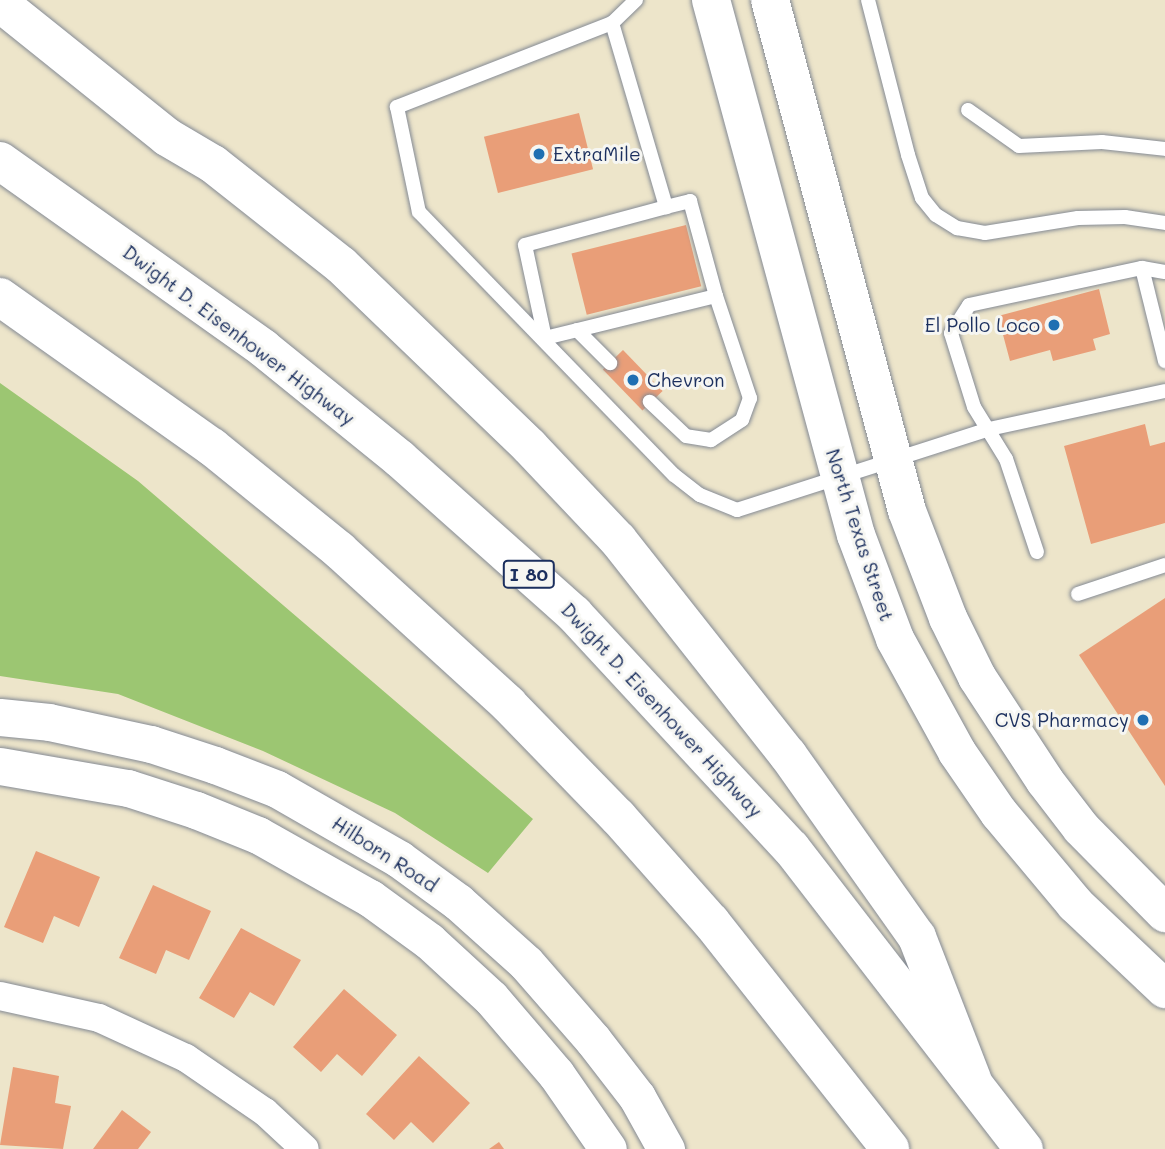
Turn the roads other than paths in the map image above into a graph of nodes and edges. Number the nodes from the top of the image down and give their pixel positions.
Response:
1 (38, 0) edge
2 (636, 0) edge
3 (711, 0) edge
4 (770, 0) edge
5 (868, 0) edge
6 (0, 3) edge
7 (612, 23) junction
8 (968, 110) dead end
9 (1165, 149) edge
10 (0, 160) edge
11 (213, 164) junction
12 (666, 206) junction
13 (1165, 223) edge
14 (1142, 268) junction
15 (1165, 272) edge
16 (716, 296) junction
17 (0, 297) edge
18 (577, 330) junction
19 (545, 338) junction
20 (1165, 361) edge
21 (610, 363) dead end
22 (1165, 391) edge
23 (650, 402) dead end
24 (989, 429) junction
25 (894, 462) junction
26 (840, 480) junction
27 (1037, 552) dead end
28 (1165, 565) edge
29 (1078, 594) dead end
30 (0, 717) edge
31 (0, 766) edge
32 (1165, 913) edge
33 (1165, 989) edge
34 (0, 996) edge
35 (972, 1079) junction
36 (304, 1149) edge
37 (608, 1149) edge
38 (666, 1149) edge
39 (890, 1149) edge
40 (1024, 1149) edge

1 - 11 main road
2 - 7 lane
3 - 26 main road, North Texas Street
4 - 25 main road
5 - 13 lane
6 - 11 main road
7 - 12 lane
7 - 19 lane
8 - 9 lane
10 - 35 main road, Dwight D. Eisenhower Highway / I 80
11 - 35 main road
12 - 16 lane
12 - 19 lane
14 - 15 lane
14 - 20 lane
14 - 24 lane
16 - 18 lane
16 - 23 lane
17 - 39 main road
18 - 19 lane
18 - 21 lane
19 - 26 lane
22 - 24 lane
24 - 25 lane
24 - 27 lane
25 - 26 lane
25 - 32 main road
26 - 33 main road, North Texas Street
28 - 29 lane
30 - 38 street, Hilborn Road
31 - 37 street
34 - 36 street
35 - 40 main road, Dwight D. Eisenhower Highway / I 80

